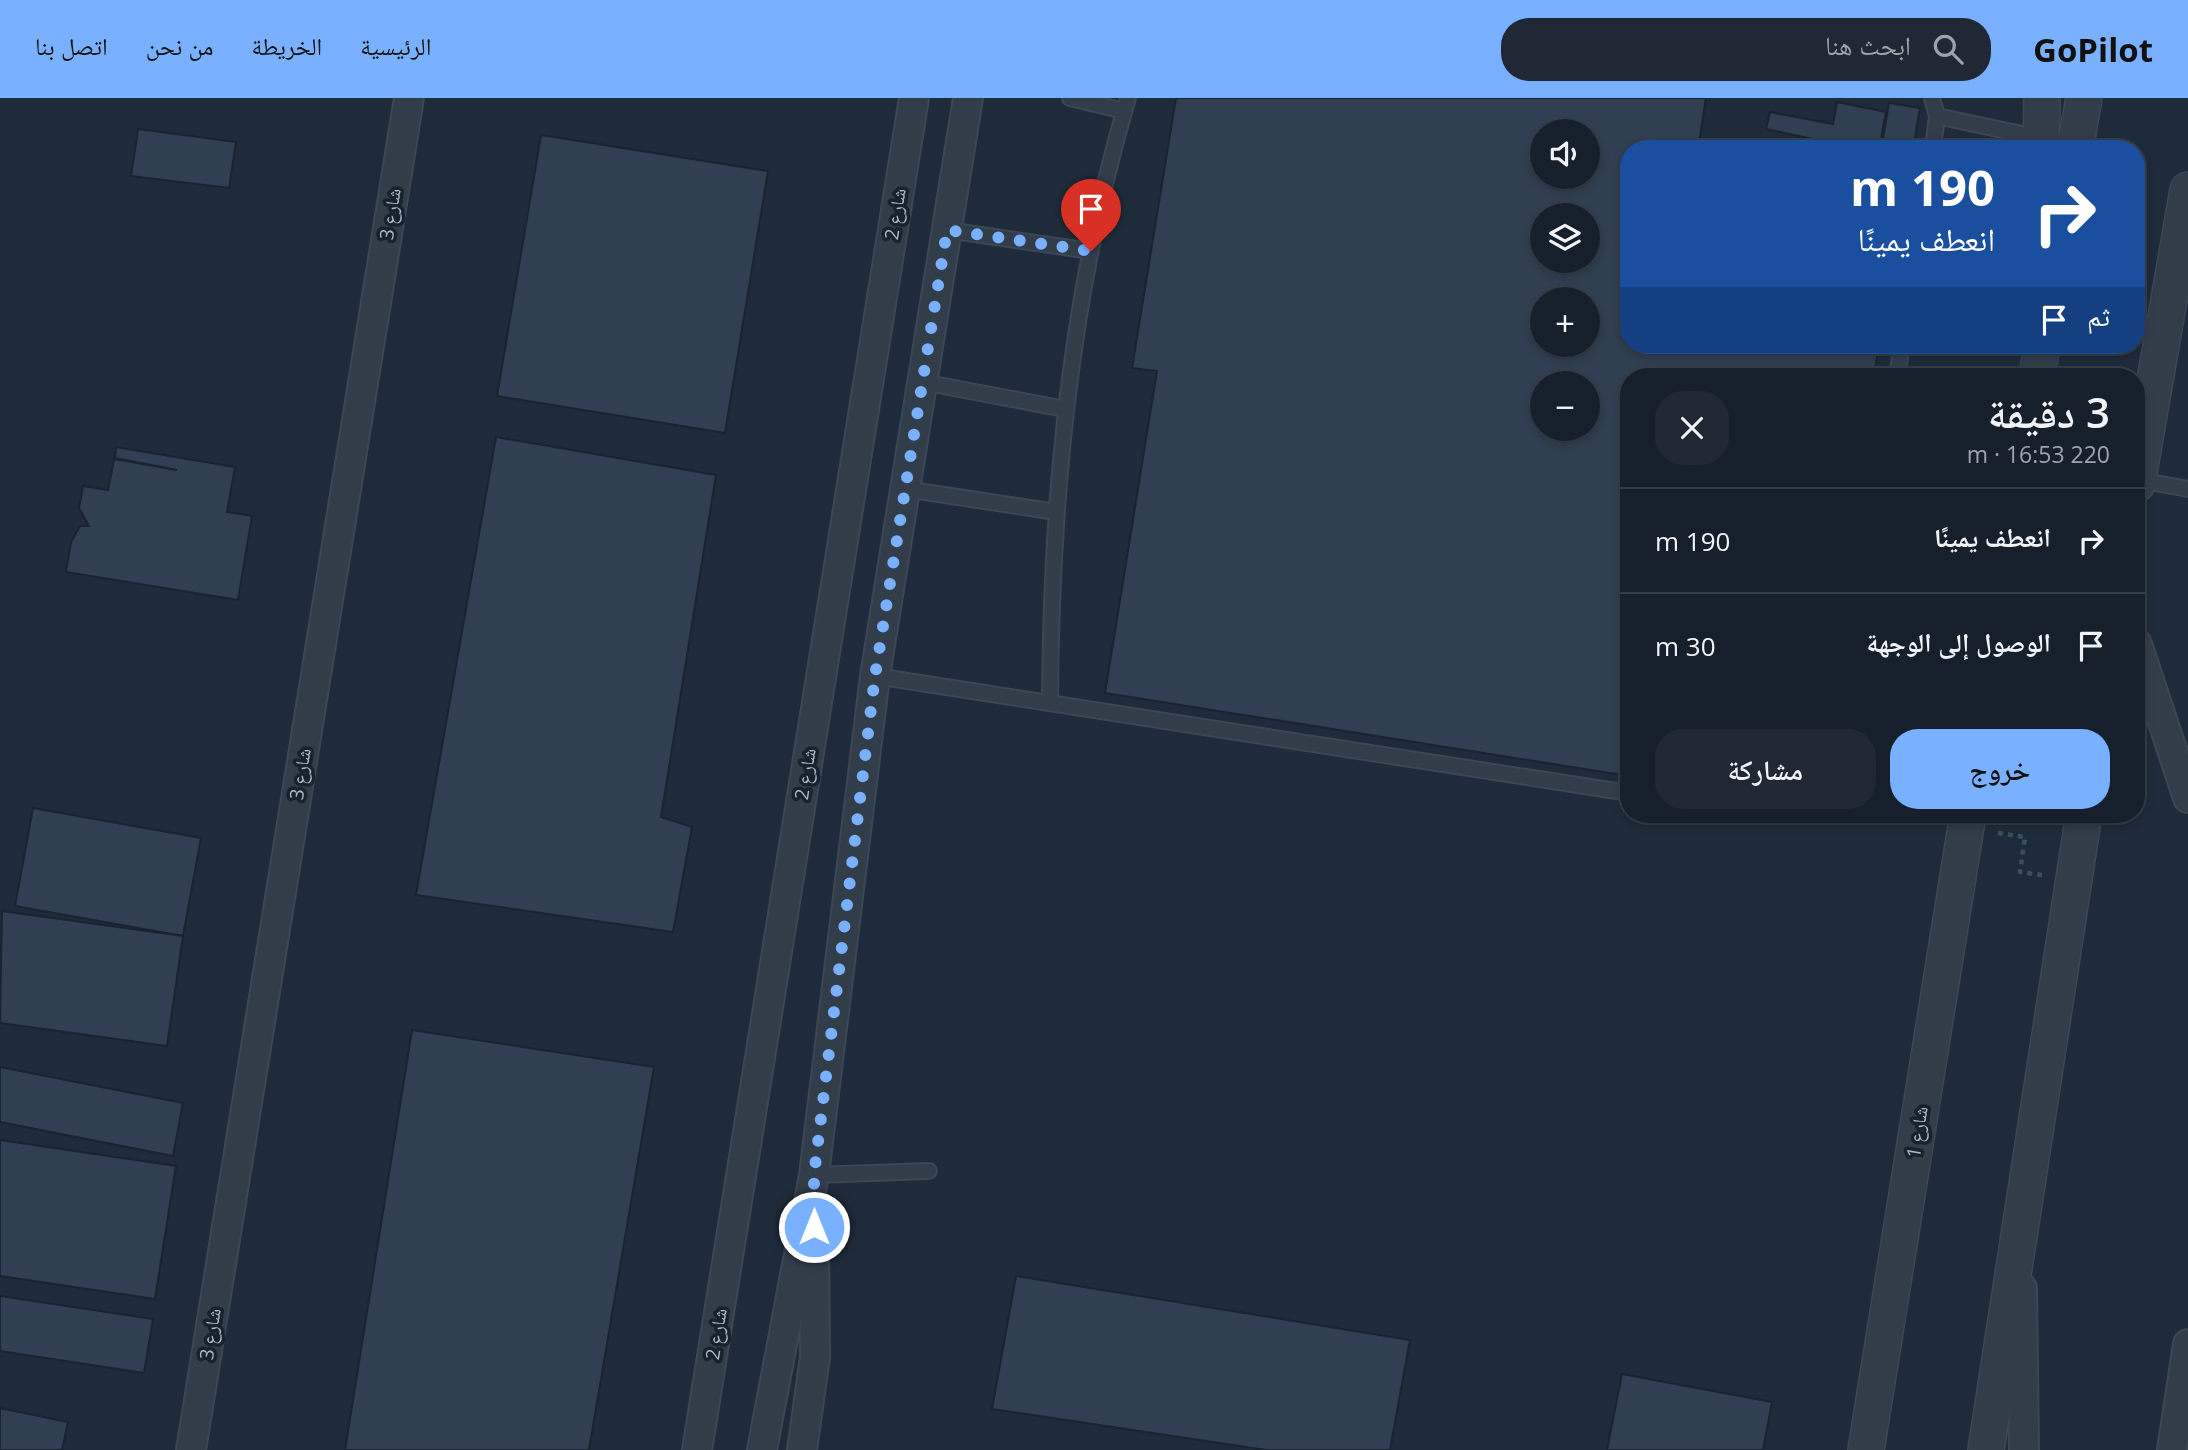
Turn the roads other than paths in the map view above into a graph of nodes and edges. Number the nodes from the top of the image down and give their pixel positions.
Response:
1 (409, 98) edge
2 (914, 98) edge
3 (968, 98) edge
4 (1070, 98) edge
5 (1932, 98) edge
6 (2042, 98) edge
7 (2084, 98) edge
8 (1126, 104) edge
9 (1937, 116) junction
10 (1934, 140) edge
11 (2026, 140) edge
12 (2041, 140) edge
13 (2077, 140) edge
14 (2188, 190) edge
15 (947, 230) junction
16 (1091, 251) junction
17 (922, 382) junction
18 (1065, 409) junction
19 (2145, 436) edge
20 (2145, 483) edge
21 (905, 489) junction
22 (2188, 489) edge
23 (1056, 512) junction
24 (2145, 668) edge
25 (875, 676) junction
26 (1050, 703) junction
27 (1620, 792) edge
28 (2188, 798) edge
29 (1967, 823) edge
30 (2083, 823) edge
31 (929, 1171) dead end
32 (814, 1175) junction
33 (2020, 1231) junction
34 (2188, 1344) edge
35 (191, 1450) edge
36 (697, 1450) edge
37 (762, 1450) edge
38 (802, 1450) edge
39 (1866, 1450) edge
40 (1986, 1450) edge
41 (2024, 1450) edge
42 (2172, 1450) edge

1 - 35 street, شارع 3
2 - 36 street, شارع 2
3 - 15 street
4 - 8 lane
5 - 9 lane
6 - 12 street
7 - 13 street
8 - 16 lane
9 - 10 lane
9 - 11 lane
14 - 19 street
15 - 16 lane
15 - 17 street
16 - 18 lane
17 - 18 lane
17 - 21 street
18 - 23 lane
20 - 22 lane
21 - 23 lane
21 - 25 street
23 - 26 lane
24 - 28 street
25 - 26 lane
25 - 32 street
26 - 27 lane
29 - 39 street, شارع 1
30 - 33 street
31 - 32 lane
32 - 37 street
32 - 38 street
33 - 40 street
33 - 41 street
34 - 42 street

